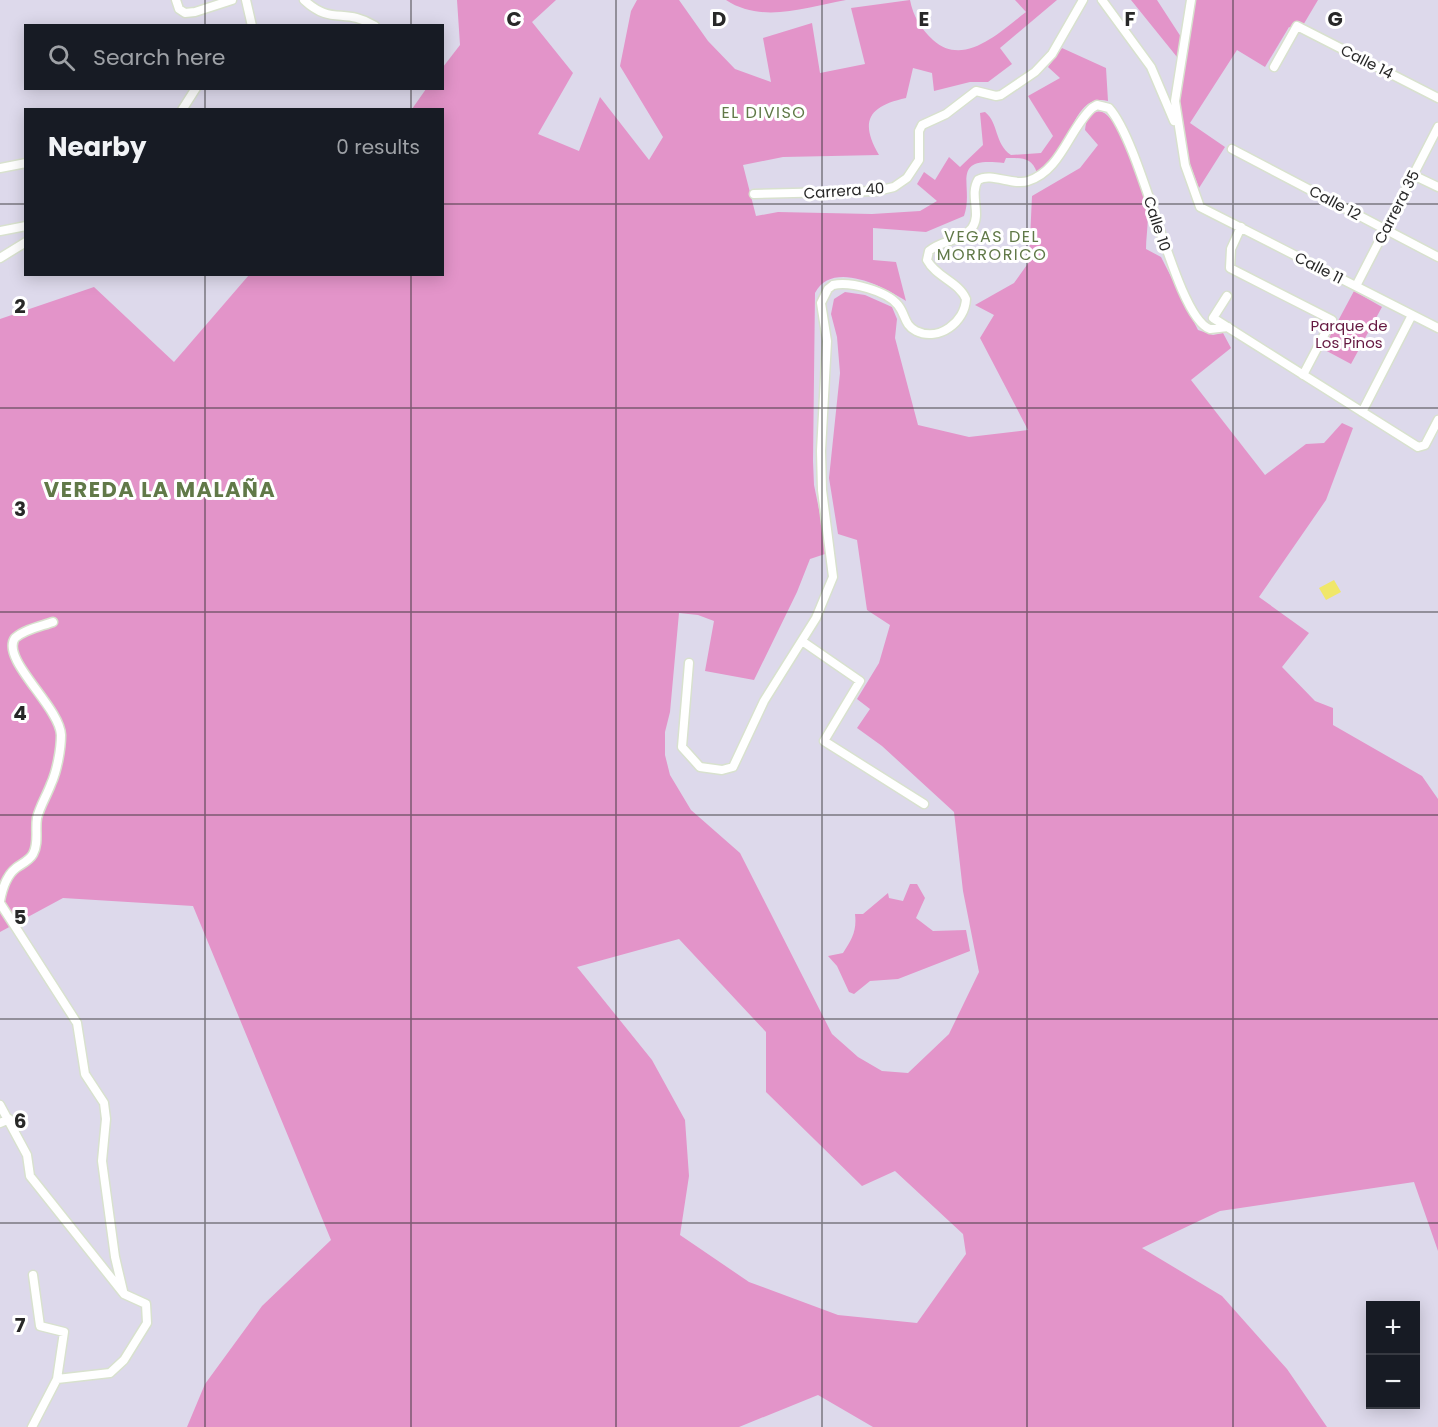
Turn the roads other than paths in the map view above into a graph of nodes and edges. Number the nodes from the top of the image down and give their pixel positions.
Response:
1 (176, 0) edge
2 (232, 0) edge
3 (246, 0) edge
4 (304, 0) edge
5 (1083, 0) edge
6 (1102, 0) edge
7 (1191, 0) edge
8 (252, 24) edge
9 (371, 24) edge
10 (1274, 67) dead end
11 (195, 90) edge
12 (1438, 98) edge
13 (183, 108) edge
14 (1177, 126) junction
15 (1438, 127) edge
16 (1232, 149) dead end
17 (24, 164) edge
18 (0, 168) edge
19 (1413, 175) junction
20 (1438, 187) edge
21 (754, 194) dead end
22 (24, 225) edge
23 (1241, 227) junction
24 (1385, 229) junction
25 (0, 231) edge
26 (24, 243) edge
27 (1438, 256) edge
28 (0, 258) edge
29 (1356, 286) junction
30 (1227, 296) dead end
31 (1412, 315) junction
32 (1228, 327) junction
33 (1438, 328) edge
34 (1303, 375) junction
35 (1362, 412) junction
36 (1438, 420) edge
37 (53, 622) dead end
38 (802, 640) junction
39 (689, 663) dead end
40 (924, 804) dead end
41 (0, 902) edge
42 (0, 1105) edge
43 (4, 1121) edge
44 (33, 1275) dead end
45 (124, 1294) junction
46 (57, 1379) junction
47 (32, 1427) edge

1 - 2 street
3 - 8 street
4 - 9 street
5 - 21 street, Carrera 40
6 - 14 street
7 - 14 street
10 - 12 street, Calle 14
11 - 13 street
14 - 23 street, Calle 11
15 - 19 street, Carrera 35
16 - 24 street, Calle 12
17 - 18 street
19 - 20 street
19 - 24 street, Carrera 35
22 - 25 street
23 - 29 street, Calle 11
23 - 34 street
24 - 27 street, Calle 12
24 - 29 street, Carrera 35
26 - 28 street
29 - 31 street, Calle 11
30 - 32 street, Calle 10
31 - 33 street, Calle 11
31 - 35 street
32 - 34 street, Calle 10
32 - 38 street, Calle 10
34 - 35 street, Calle 10
35 - 36 street, Calle 10
37 - 41 street
38 - 39 street
38 - 40 street
41 - 45 street
42 - 43 street
43 - 45 street
44 - 46 street
45 - 46 street
46 - 47 street

